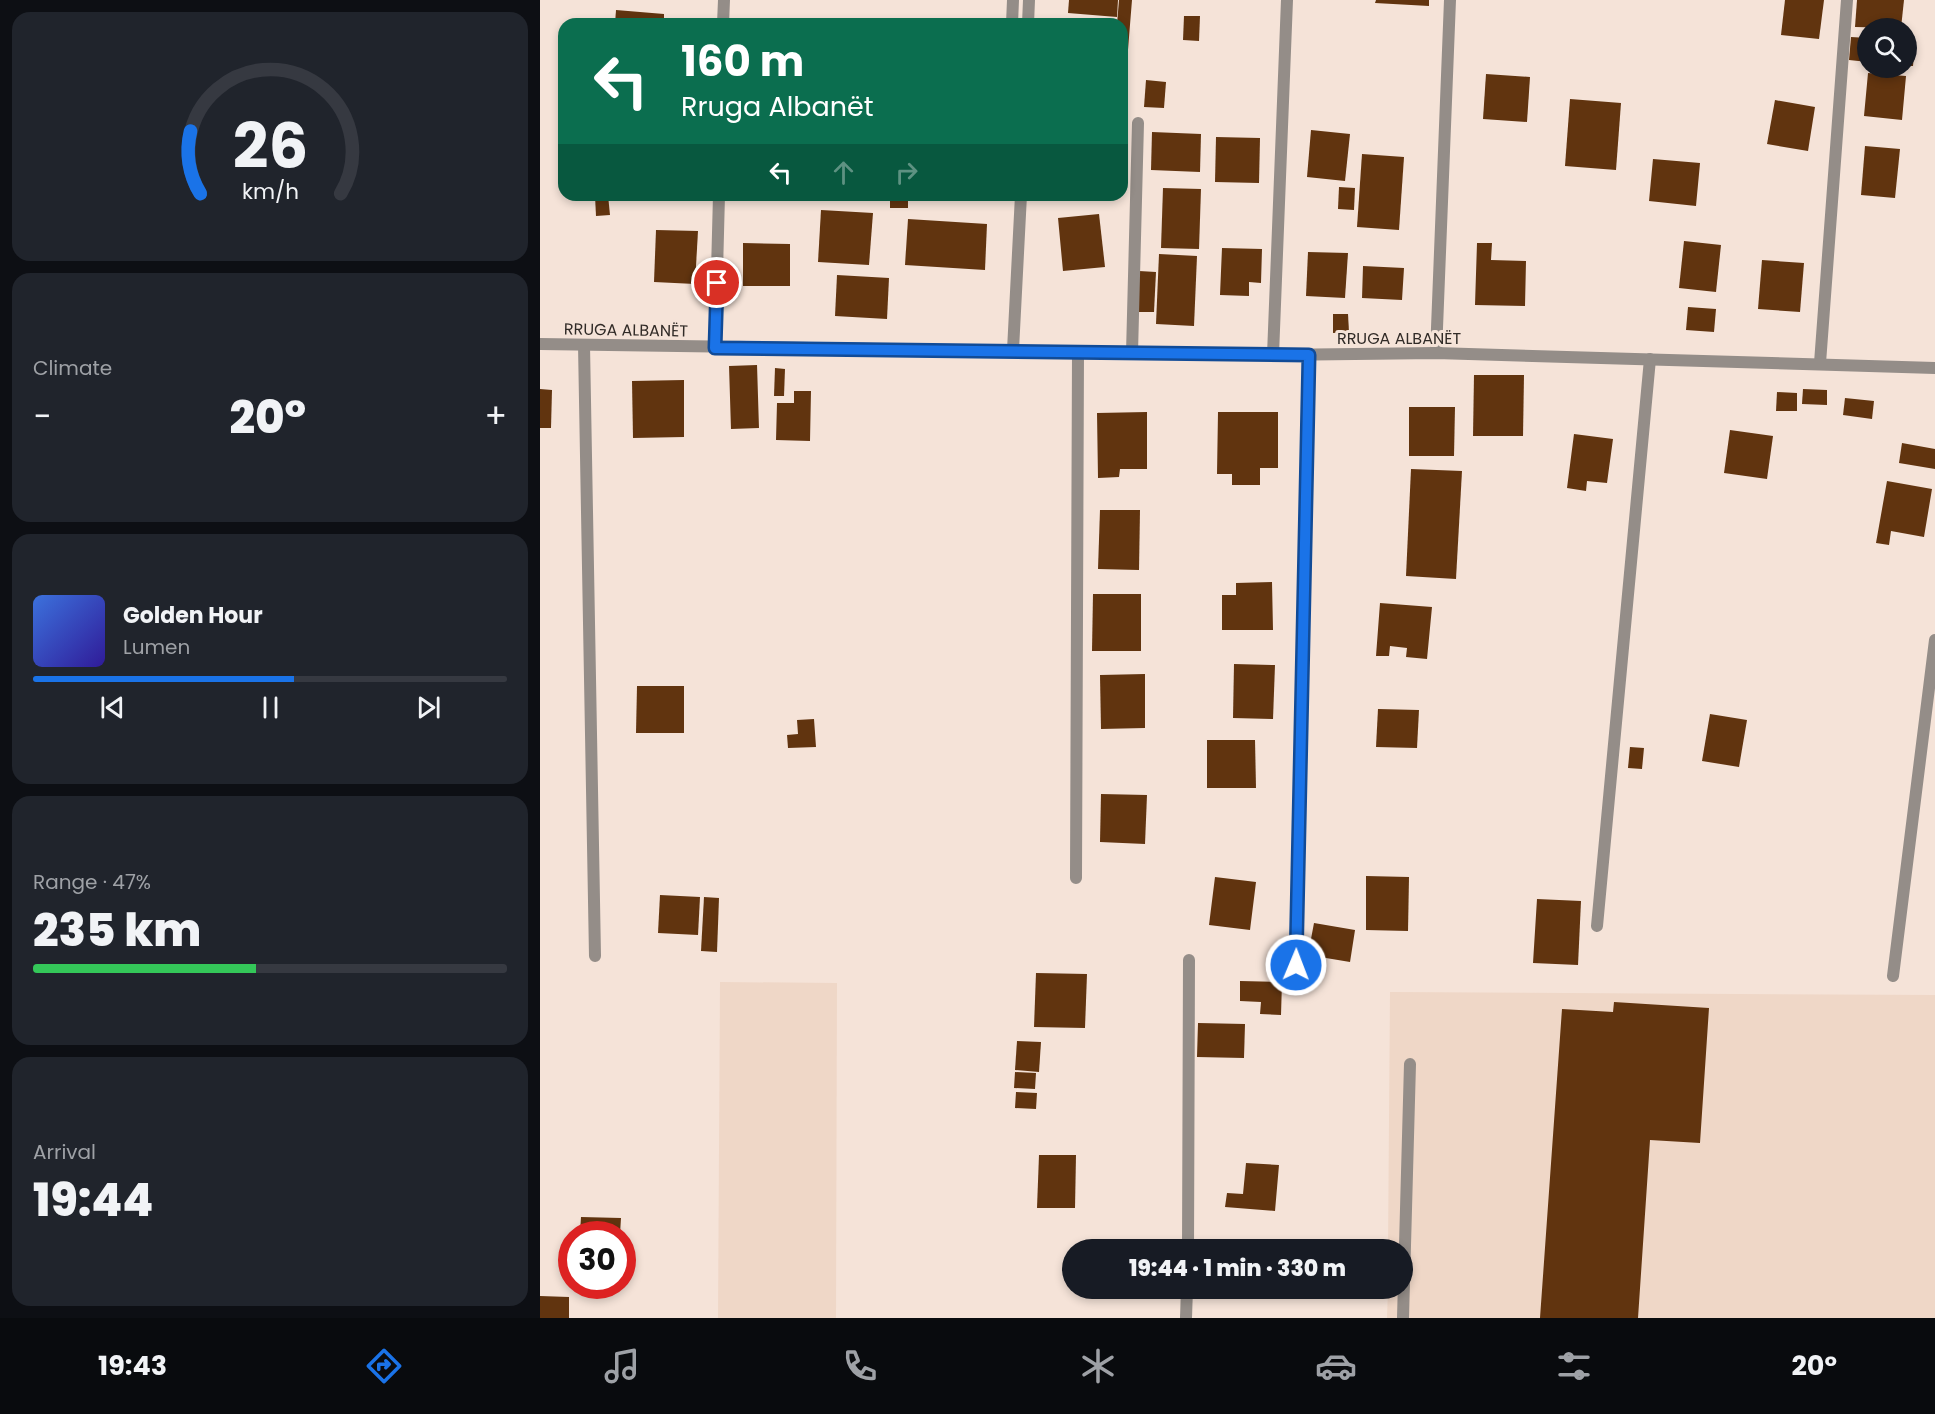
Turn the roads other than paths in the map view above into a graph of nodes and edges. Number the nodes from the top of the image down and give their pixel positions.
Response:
1 (724, 0) edge
2 (1013, 0) edge
3 (1029, 0) edge
4 (1287, 0) edge
5 (1450, 0) edge
6 (1847, 0) edge
7 (723, 18) edge
8 (1012, 18) edge
9 (1028, 18) edge
10 (1138, 123) dead end
11 (719, 201) edge
12 (1021, 201) edge
13 (540, 344) edge
14 (584, 345) junction
15 (715, 348) junction
16 (1013, 350) junction
17 (1078, 353) junction
18 (1132, 353) junction
19 (1436, 353) junction
20 (1273, 355) junction
21 (1309, 355) junction
22 (1650, 359) junction
23 (1820, 363) junction
24 (1935, 368) edge
25 (1935, 640) edge
26 (1076, 879) dead end
27 (1597, 927) dead end
28 (595, 956) dead end
29 (1188, 960) dead end
30 (1296, 965) dead end
31 (1893, 976) dead end
32 (1410, 1064) dead end
33 (1188, 1239) edge
34 (1187, 1299) edge
35 (1186, 1318) edge
36 (1403, 1318) edge

1 - 7 street
2 - 8 street
3 - 9 street
4 - 20 street
5 - 19 street
6 - 23 street
10 - 18 street
11 - 15 street
12 - 16 street
13 - 14 street, RRUGA ALBANËT
14 - 15 street, RRUGA ALBANËT
14 - 28 street
15 - 16 street, RRUGA ALBANËT
16 - 17 street, RRUGA ALBANËT
17 - 18 street, RRUGA ALBANËT
17 - 26 street
18 - 20 street, RRUGA ALBANËT
19 - 21 street, RRUGA ALBANËT
19 - 22 street, RRUGA ALBANËT
20 - 21 street, RRUGA ALBANËT
21 - 30 street
22 - 23 street, RRUGA ALBANËT
22 - 27 street
23 - 24 street, RRUGA ALBANËT
25 - 31 street
29 - 33 street
32 - 36 street
34 - 35 street

